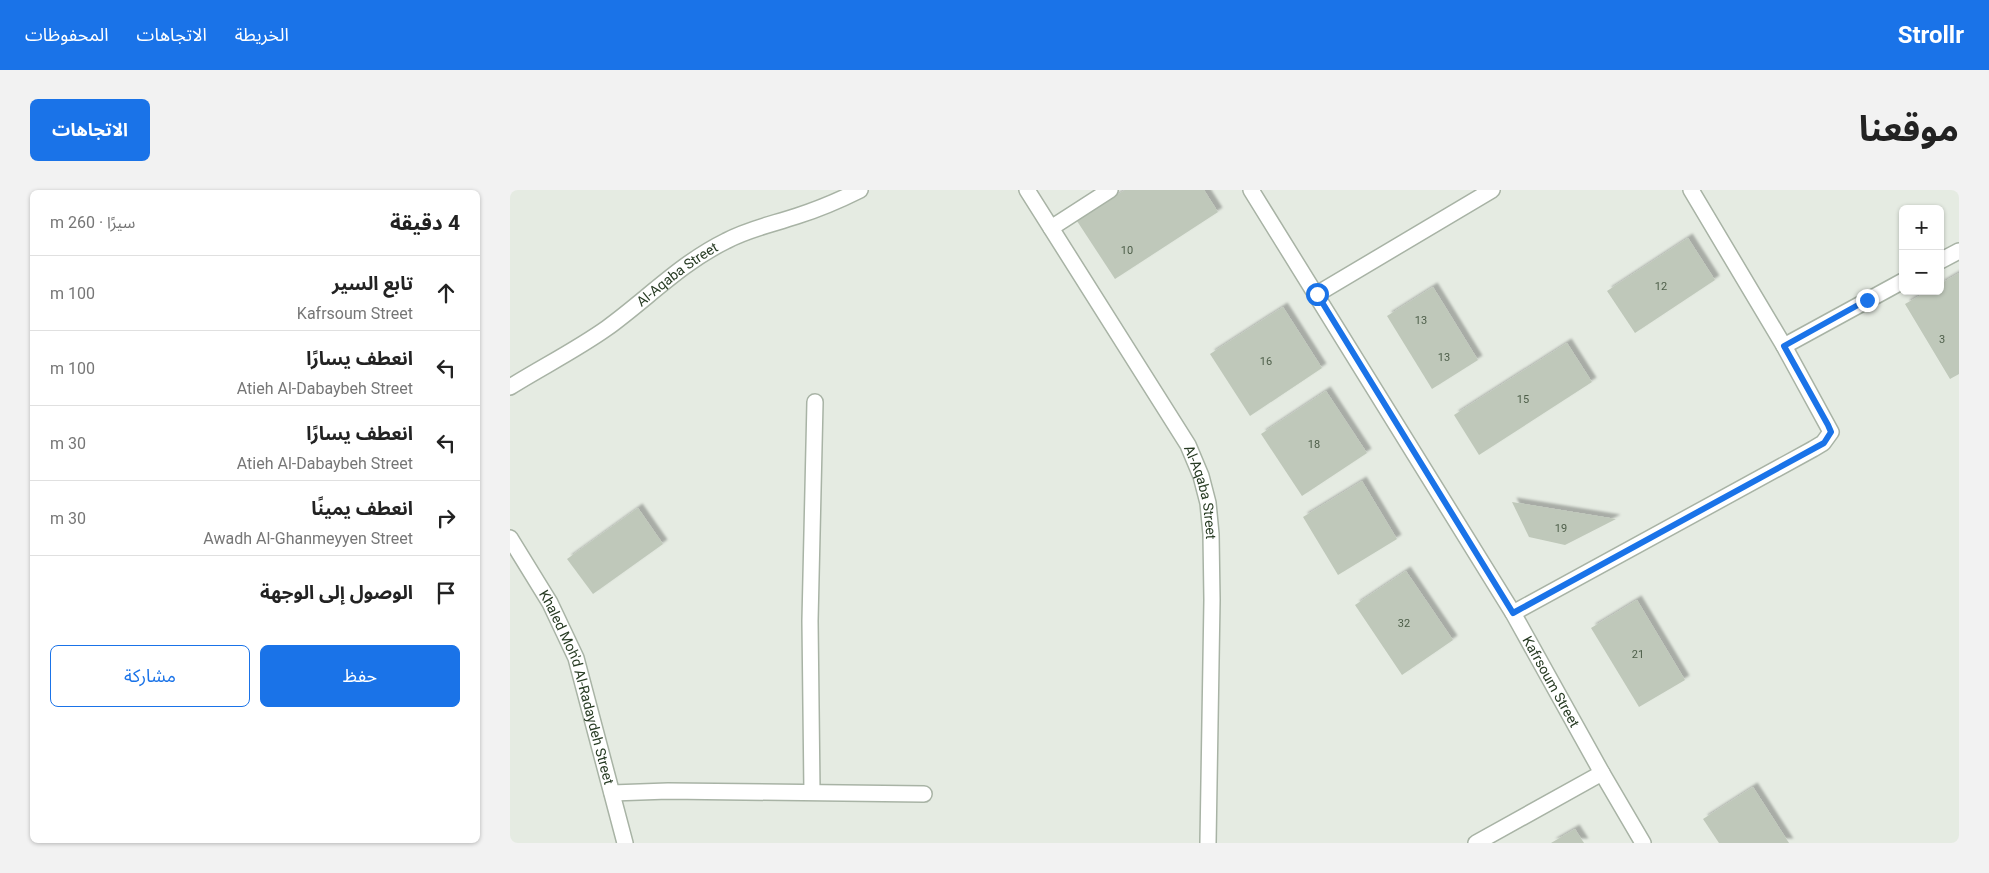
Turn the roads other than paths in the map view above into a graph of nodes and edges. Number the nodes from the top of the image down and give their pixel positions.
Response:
1 (860, 190) edge
2 (1027, 190) edge
3 (1110, 190) edge
4 (1251, 190) edge
5 (1492, 190) edge
6 (1691, 190) edge
7 (1051, 228) junction
8 (1959, 251) edge
9 (1944, 259) edge
10 (1899, 283) edge
11 (1317, 294) junction
12 (1784, 346) junction
13 (510, 388) edge
14 (815, 402) dead end
15 (510, 538) edge
16 (1513, 613) junction
17 (1602, 773) junction
18 (812, 792) junction
19 (612, 793) junction
20 (924, 794) dead end
21 (625, 843) edge
22 (1208, 843) edge
23 (1476, 843) edge
24 (1643, 843) edge

1 - 13 street, Al-Aqaba Street
2 - 7 street, Al-Aqaba Street
3 - 7 street
4 - 11 street, Kafrsoum Street
5 - 11 street
6 - 12 street
7 - 22 street, Al-Aqaba Street
8 - 9 street
10 - 12 street
11 - 16 street, Kafrsoum Street
12 - 16 street
14 - 18 street
15 - 19 street, Khaled Moh'd Al-Radaydeh Street
16 - 17 street, Kafrsoum Street
17 - 23 street
17 - 24 street, Kafrsoum Street
18 - 19 street
18 - 20 street
19 - 21 street, Khaled Moh'd Al-Radaydeh Street

